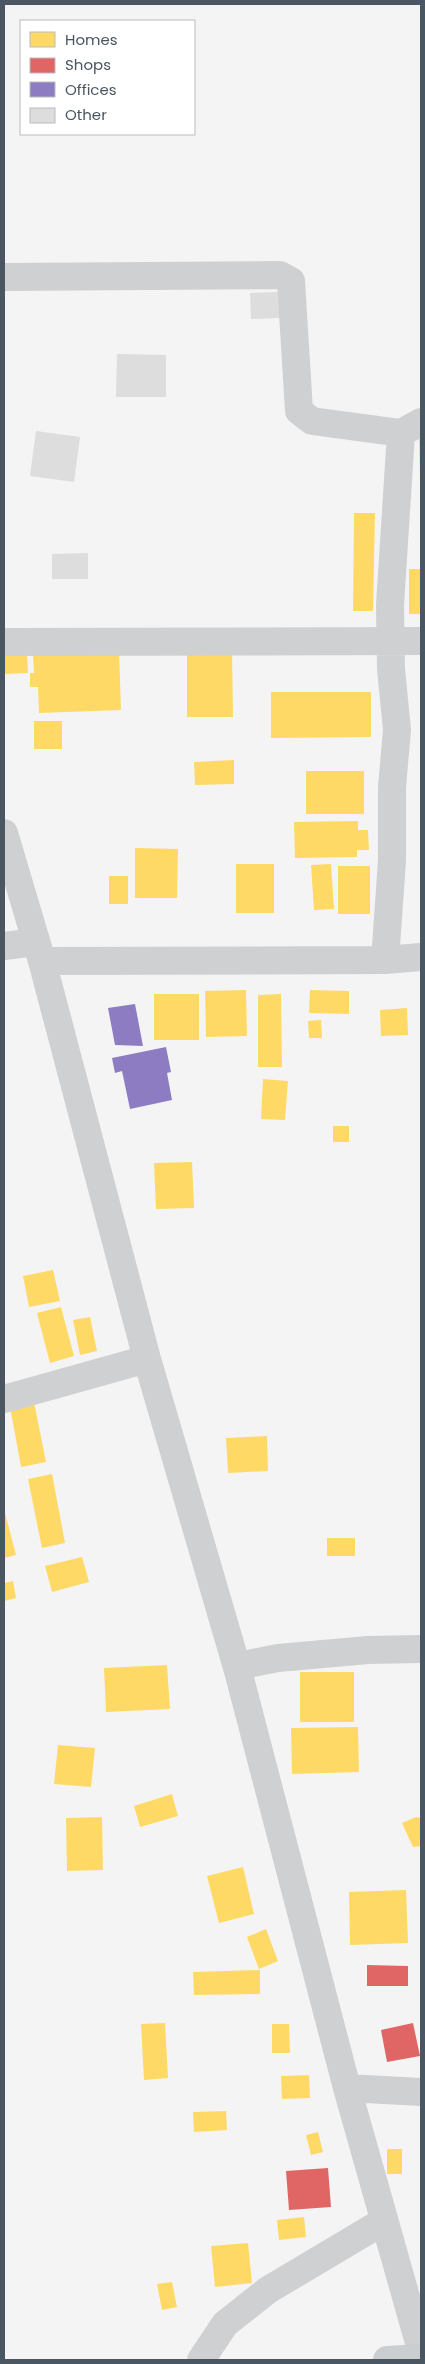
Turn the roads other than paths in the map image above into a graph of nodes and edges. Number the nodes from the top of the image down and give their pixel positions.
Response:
1 (4, 277) edge
2 (411, 428) edge
3 (390, 640) junction
4 (421, 641) edge
5 (4, 642) edge
6 (4, 833) edge
7 (4, 946) edge
8 (39, 952) junction
9 (421, 957) edge
10 (385, 960) junction
11 (148, 1359) junction
12 (4, 1400) edge
13 (421, 1649) edge
14 (238, 1671) junction
15 (347, 2088) junction
16 (421, 2092) edge
17 (384, 2220) junction
18 (421, 2350) edge
19 (421, 2358) edge
20 (201, 2360) edge
21 (387, 2360) edge

1 - 2 street
2 - 3 street
3 - 4 street
3 - 5 street
3 - 10 street
6 - 8 street
7 - 8 street
8 - 10 street
8 - 11 street
9 - 10 street
11 - 12 street
11 - 14 street
13 - 14 street
14 - 15 street
15 - 16 street
15 - 17 street
17 - 18 street
17 - 20 street
19 - 21 main road

